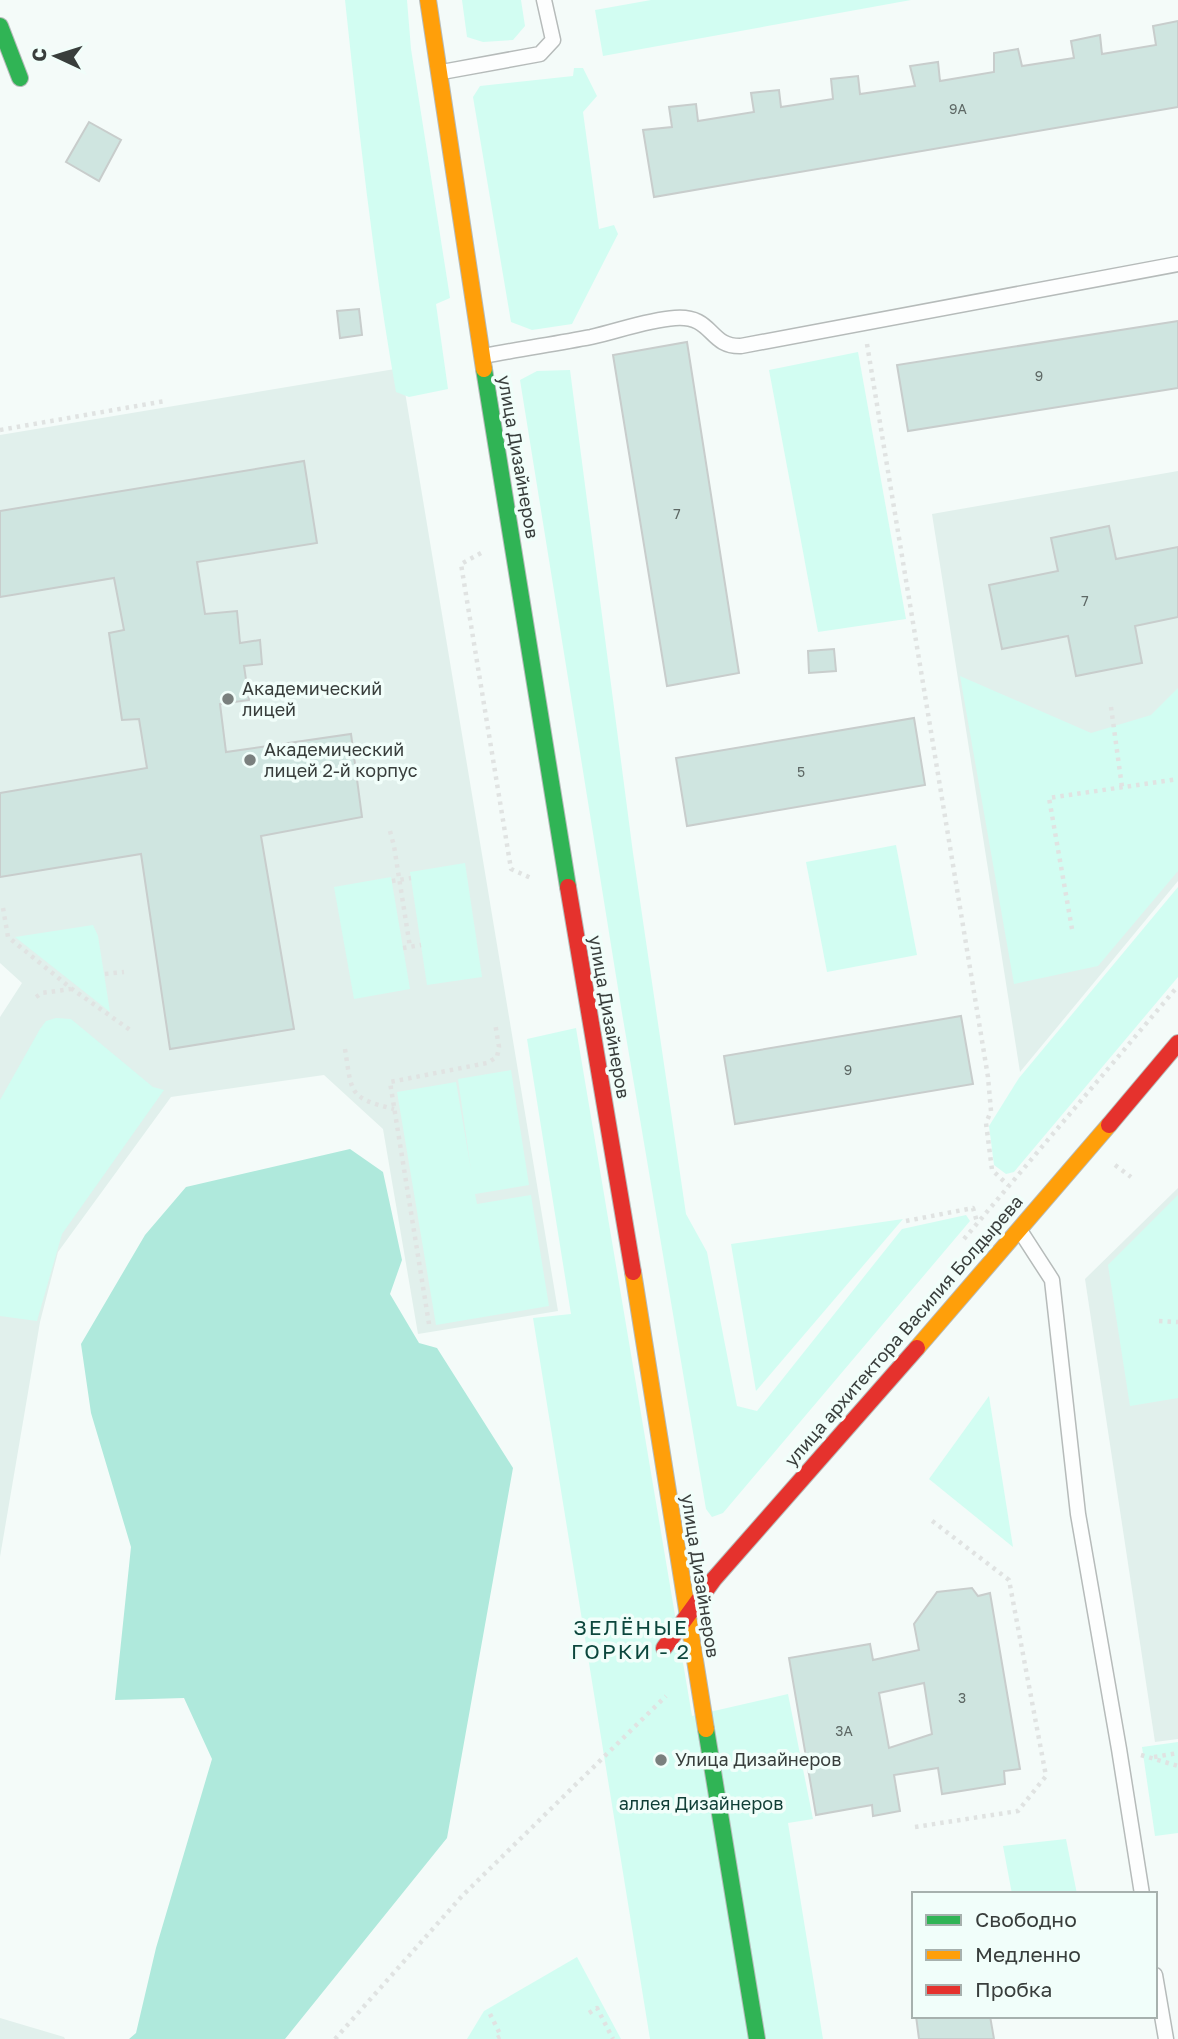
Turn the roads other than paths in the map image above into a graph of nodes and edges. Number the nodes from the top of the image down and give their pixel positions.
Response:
1 (428, 0) edge
2 (544, 0) edge
3 (0, 26) edge
4 (437, 73) junction
5 (20, 78) dead end
6 (1178, 264) edge
7 (481, 357) junction
8 (1178, 1043) edge
9 (1020, 1230) junction
10 (687, 1617) junction
11 (664, 1648) dead end
12 (1142, 1892) edge
13 (1157, 1987) edge
14 (757, 2039) edge
15 (1166, 2039) edge

1 - 4 street, улица Дизайнеров
2 - 4 lane
3 - 5 street
4 - 7 street, улица Дизайнеров
6 - 7 lane
7 - 10 street, улица Дизайнеров
8 - 9 street, улица архитектора Василия Болдырева
9 - 10 street, улица архитектора Василия Болдырева
9 - 12 lane
10 - 11 street, улица архитектора Василия Болдырева
10 - 14 street, улица Дизайнеров
13 - 15 lane

